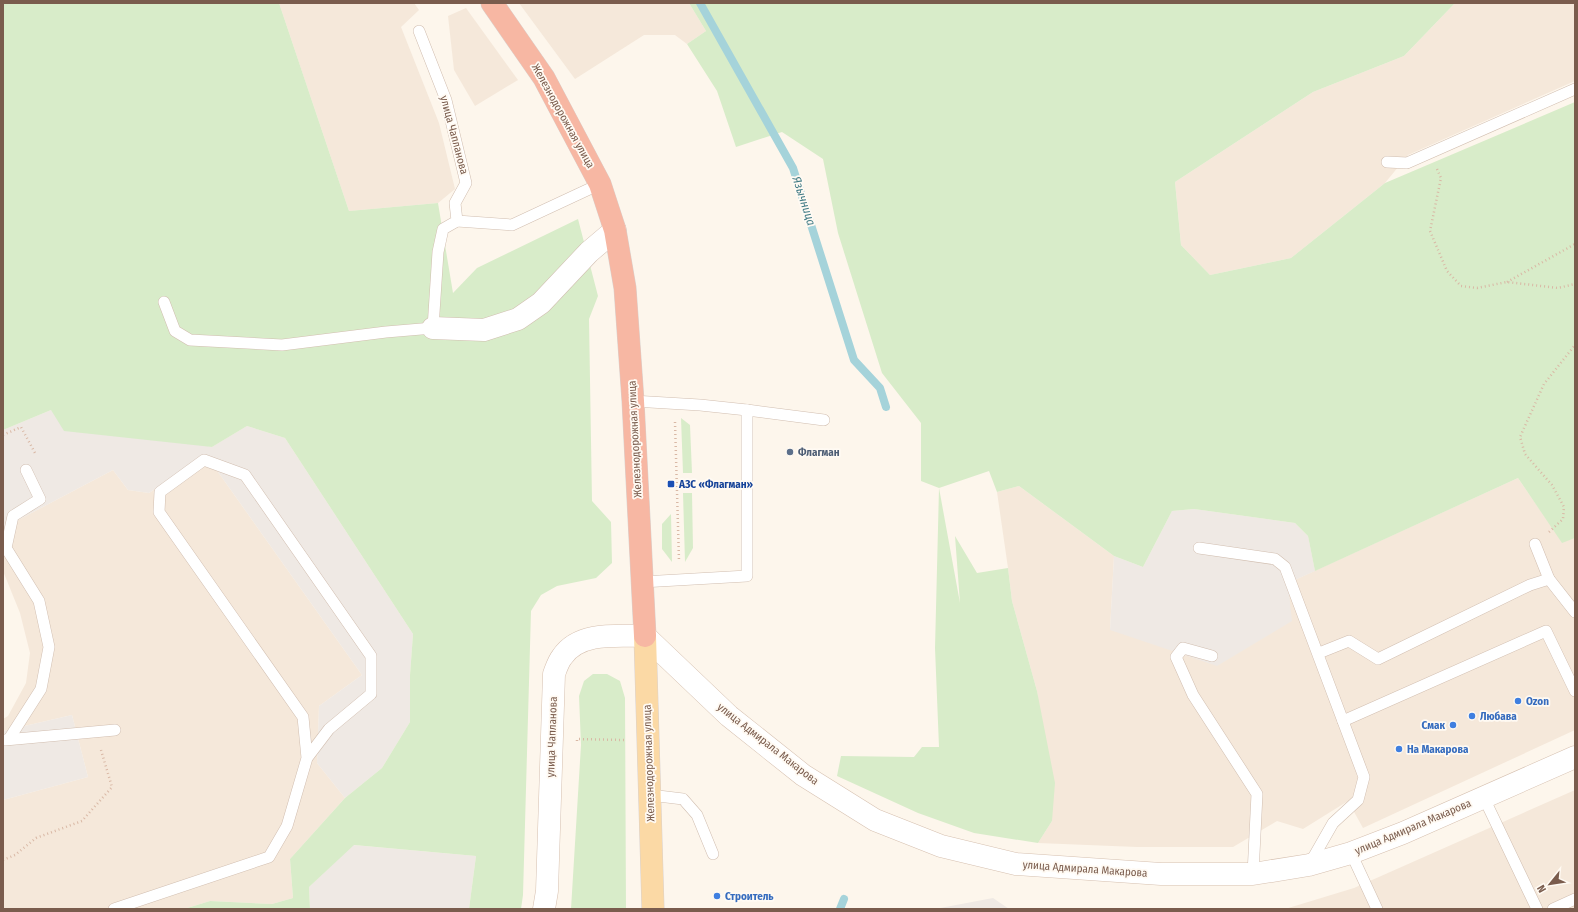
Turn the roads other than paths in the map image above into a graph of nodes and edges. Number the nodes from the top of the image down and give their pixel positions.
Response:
1 (492, 3) edge
2 (419, 30) dead end
3 (1575, 89) edge
4 (1387, 162) dead end
5 (600, 184) junction
6 (457, 221) junction
7 (614, 230) junction
8 (164, 302) dead end
9 (433, 328) junction
10 (633, 401) junction
11 (747, 410) junction
12 (824, 420) dead end
13 (26, 470) road end
14 (1535, 544) road end
15 (1199, 548) dead end
16 (1549, 579) junction
17 (642, 582) junction
18 (1575, 612) edge
19 (645, 636) junction
20 (1319, 653) junction
21 (1212, 656) dead end
22 (1575, 691) edge
23 (1343, 721) junction
24 (115, 730) dead end
25 (6, 740) edge
26 (1575, 757) edge
27 (307, 758) junction
28 (650, 794) junction
29 (1484, 798) junction
30 (1351, 853) junction
31 (713, 854) dead end
32 (1308, 865) junction
33 (1253, 874) junction
34 (1575, 899) edge
35 (114, 909) edge
36 (544, 909) edge
37 (653, 909) edge
38 (1377, 909) edge
39 (1537, 909) edge
40 (1553, 909) edge

1 - 5 highway, Железнодорожная улица
2 - 6 lane, улица Чапланова
3 - 4 lane
5 - 6 lane
5 - 7 highway, Железнодорожная улица
6 - 9 lane
7 - 9 main road
7 - 10 highway, Железнодорожная улица
8 - 9 lane
10 - 11 lane
10 - 17 highway, Железнодорожная улица
11 - 12 lane
11 - 17 lane
13 - 25 lane
14 - 16 lane
15 - 20 lane
16 - 18 lane
16 - 20 lane
17 - 19 highway, Железнодорожная улица
19 - 28 main road, Железнодорожная улица
19 - 33 main road, улица Адмирала Макарова
19 - 36 main road, улица Чапланова
20 - 23 lane
21 - 33 lane
22 - 23 lane
23 - 32 lane
24 - 25 lane
26 - 29 main road, улица Адмирала Макарова
27 - 27 lane
27 - 35 lane
28 - 31 lane
28 - 37 main road, Железнодорожная улица
29 - 30 main road, улица Адмирала Макарова
29 - 39 lane
30 - 32 main road, улица Адмирала Макарова
30 - 38 lane
32 - 33 main road, улица Адмирала Макарова
34 - 40 lane

